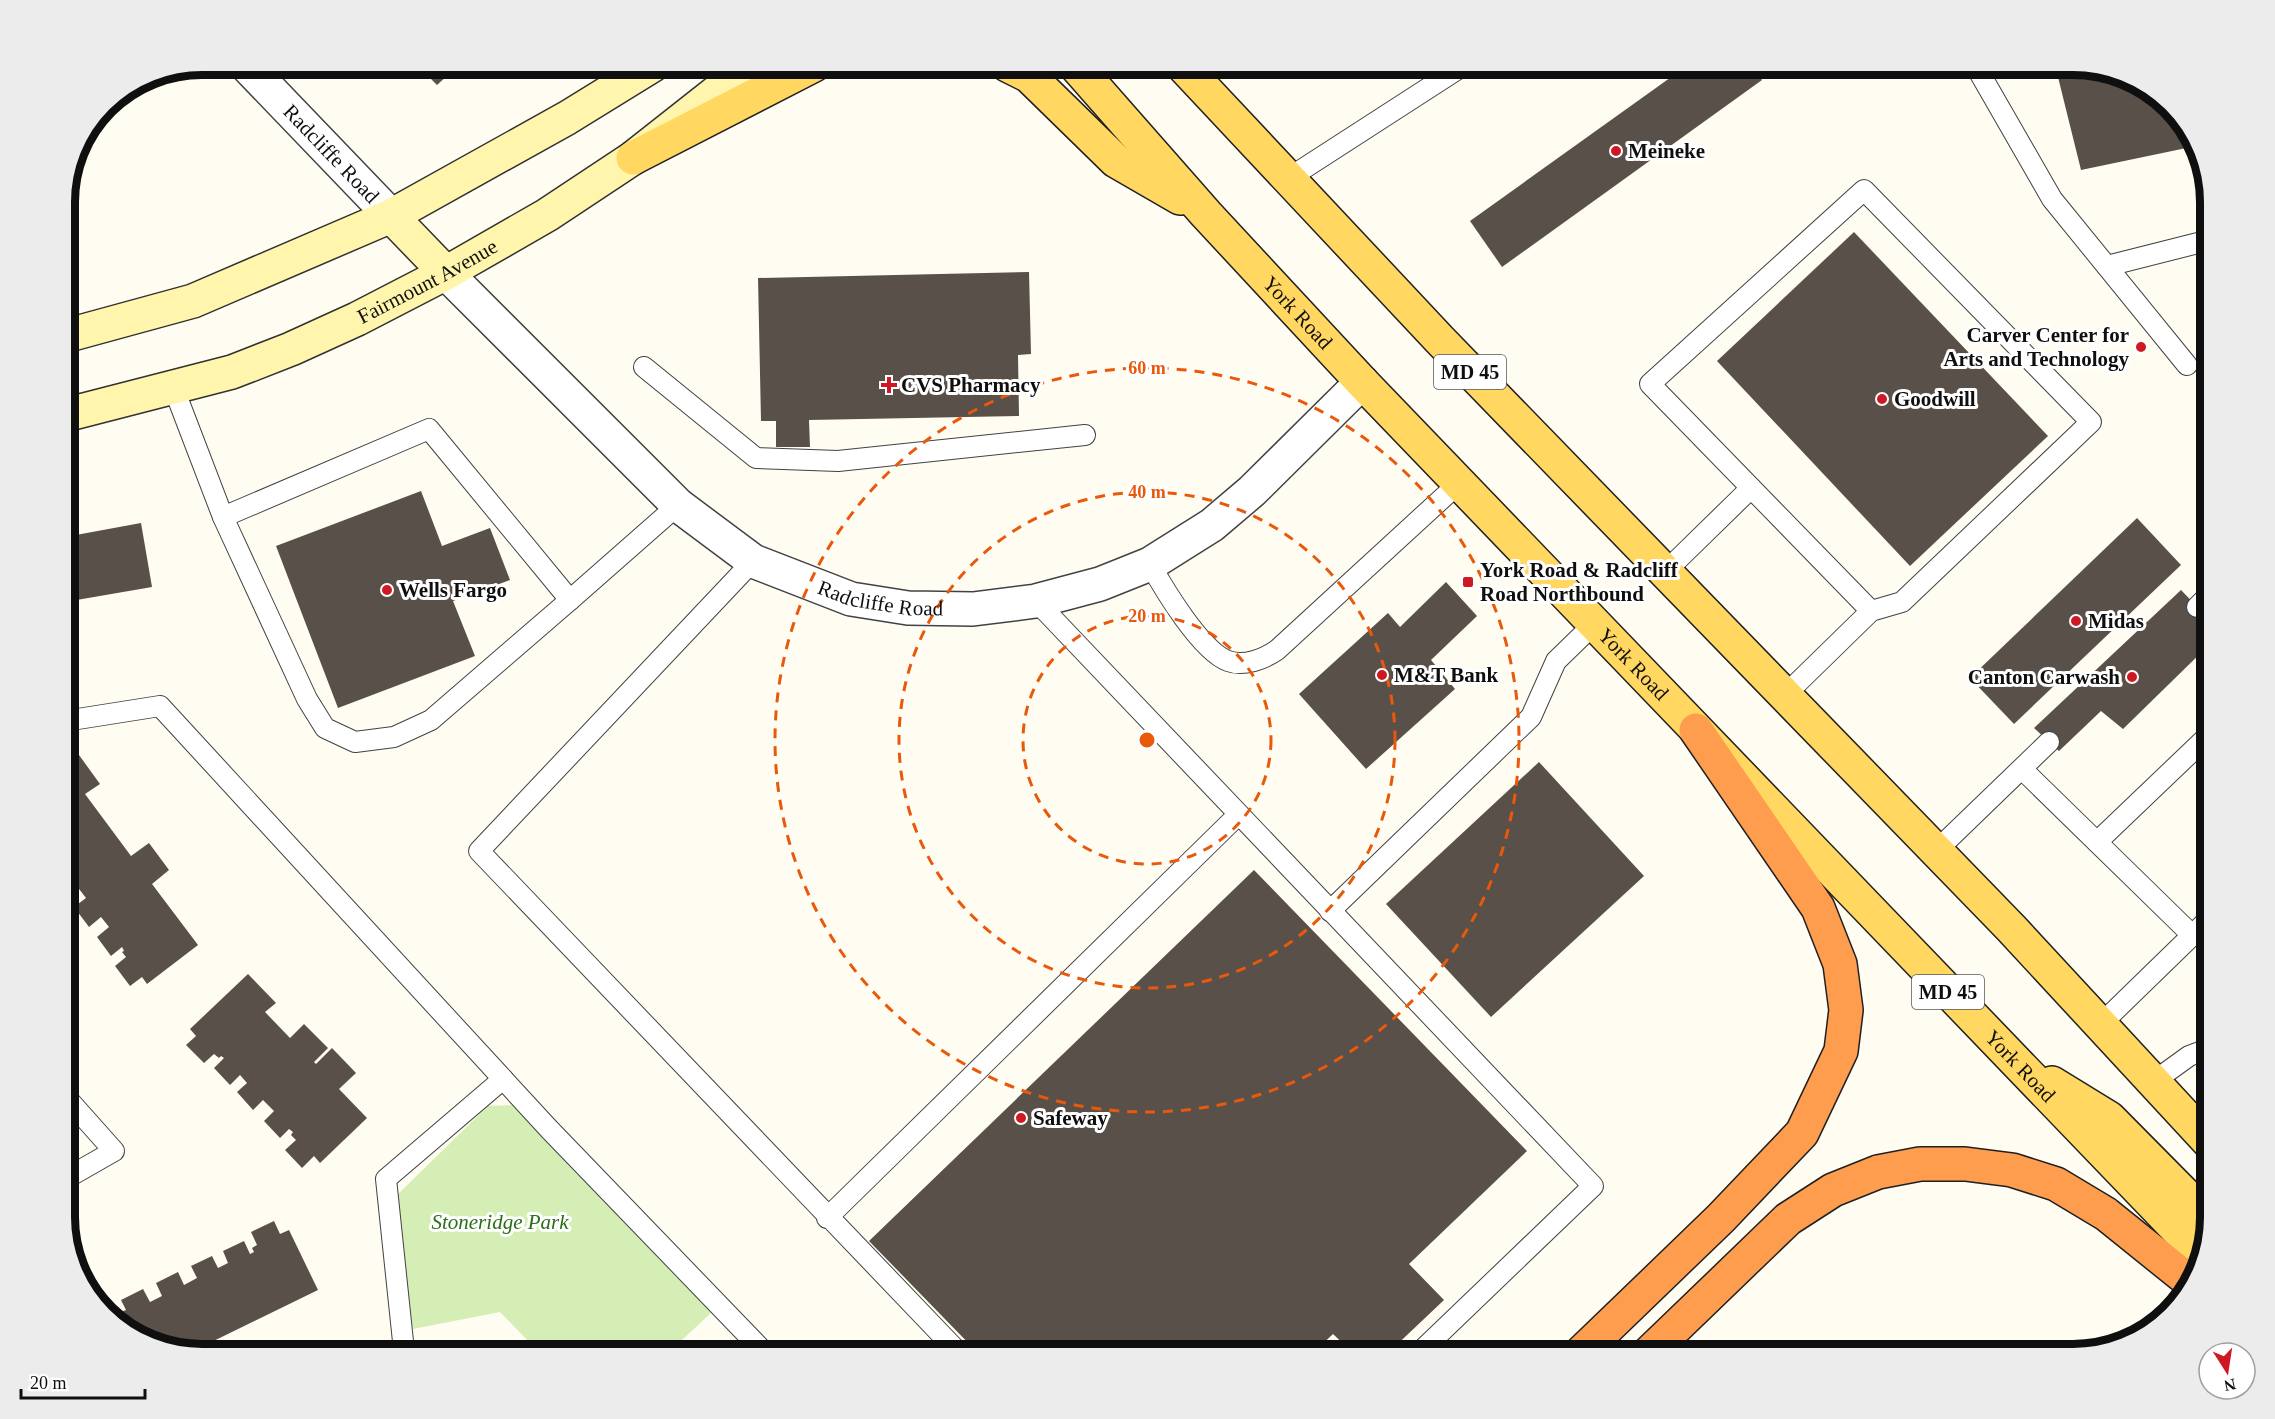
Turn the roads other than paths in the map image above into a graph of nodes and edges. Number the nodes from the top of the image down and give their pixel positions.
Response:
1 (256, 75) edge
2 (635, 75) edge
3 (737, 75) edge
4 (793, 75) edge
5 (1027, 75) edge
6 (1086, 75) edge
7 (1192, 75) edge
8 (1447, 75) edge
9 (1981, 75) edge
10 (633, 158) junction
11 (1289, 178) junction
12 (1206, 214) junction
13 (391, 216) junction
14 (2200, 242) edge
15 (2106, 266) junction
16 (446, 273) junction
17 (75, 333) edge
18 (2187, 364) dead end
19 (644, 367) dead end
20 (1362, 382) junction
21 (174, 389) junction
22 (75, 414) edge
23 (1085, 435) dead end
24 (1460, 483) junction
25 (1751, 488) junction
26 (678, 505) junction
27 (223, 517) junction
28 (753, 561) junction
29 (1150, 564) junction
30 (1665, 572) junction
31 (570, 600) junction
32 (1036, 601) junction
33 (1871, 611) junction
34 (1594, 624) junction
35 (1785, 695) junction
36 (75, 719) edge
37 (1696, 730) junction
38 (2049, 742) dead end
39 (2200, 744) edge
40 (2022, 769) junction
41 (1238, 815) junction
42 (2097, 842) junction
43 (1936, 851) junction
44 (1330, 911) junction
45 (2200, 927) edge
46 (2192, 935) junction
47 (2100, 1025) junction
48 (2200, 1052) edge
49 (2021, 1067) junction
50 (503, 1079) junction
51 (2153, 1082) junction
52 (75, 1107) edge
53 (2200, 1132) edge
54 (75, 1173) edge
55 (2200, 1210) edge
56 (826, 1218) junction
57 (2196, 1250) edge
58 (2185, 1277) edge
59 (403, 1344) edge
60 (756, 1344) edge
61 (950, 1344) edge
62 (1428, 1344) edge
63 (1590, 1344) edge
64 (1658, 1344) edge

1 - 13 street, Radcliffe Road
2 - 13 main road
3 - 10 main road, Fairmount Avenue
4 - 10 main road
5 - 12 main road
6 - 12 main road, York Road / MD 45
7 - 11 main road, MD 45
8 - 11 lane
9 - 15 lane
10 - 16 main road, Fairmount Avenue
11 - 30 main road, MD 45
12 - 20 main road, York Road / MD 45
13 - 16 main road
13 - 17 main road
14 - 15 lane
15 - 18 lane
16 - 21 main road, Fairmount Avenue
16 - 26 street, Radcliffe Road
19 - 23 lane
20 - 24 main road, York Road / MD 45
20 - 29 street, Radcliffe Road
21 - 22 main road, Fairmount Avenue
21 - 27 lane
24 - 29 lane
24 - 34 main road, York Road / MD 45
25 - 30 lane
25 - 33 lane
25 - 33 lane
26 - 28 street, Radcliffe Road
26 - 31 lane
27 - 31 lane
27 - 31 lane
28 - 32 street, Radcliffe Road
28 - 56 lane
29 - 32 street, Radcliffe Road
30 - 35 main road, MD 45
32 - 41 lane
33 - 35 lane
34 - 37 main road, York Road / MD 45
34 - 44 lane
35 - 43 main road, MD 45
36 - 50 lane
37 - 49 main road, York Road / MD 45
37 - 63 highway
38 - 40 lane
39 - 42 lane
40 - 42 lane
40 - 43 lane
41 - 44 lane
41 - 56 lane
42 - 46 lane
43 - 47 main road, MD 45
44 - 62 lane
45 - 46 lane
46 - 47 lane
47 - 51 main road, MD 45
48 - 51 lane
49 - 55 main road
49 - 57 main road, York Road / MD 45
50 - 59 lane
50 - 60 lane
51 - 53 main road, MD 45
52 - 54 lane
56 - 61 lane
58 - 64 highway

